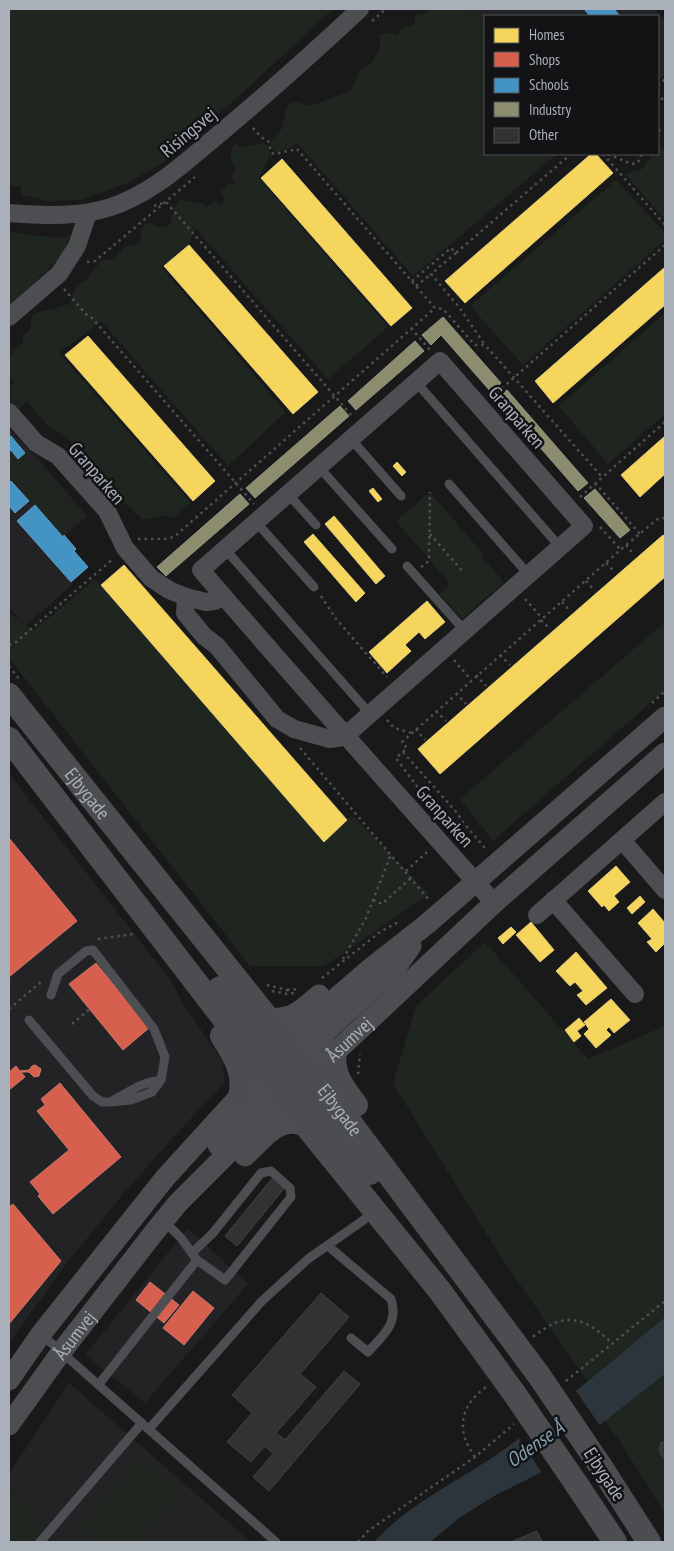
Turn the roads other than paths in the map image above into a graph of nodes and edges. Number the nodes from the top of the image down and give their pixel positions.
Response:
1 (360, 9) edge
2 (88, 212) junction
3 (9, 213) edge
4 (9, 317) edge
5 (416, 382) junction
6 (9, 412) edge
7 (351, 439) junction
8 (319, 467) junction
9 (449, 484) dead end
10 (288, 494) junction
11 (402, 496) dead end
12 (256, 522) junction
13 (316, 525) dead end
14 (560, 547) junction
15 (225, 549) junction
16 (392, 549) dead end
17 (407, 566) dead end
18 (529, 575) junction
19 (314, 587) road end
20 (222, 594) junction
21 (186, 597) junction
22 (464, 631) junction
23 (9, 694) edge
24 (370, 714) junction
25 (665, 717) edge
26 (346, 735) junction
27 (9, 740) edge
28 (665, 753) edge
29 (665, 802) edge
30 (622, 840) junction
31 (100, 857) junction
32 (469, 875) junction
33 (665, 890) edge
34 (553, 900) junction
35 (494, 903) junction
36 (425, 913) junction
37 (537, 915) dead end
38 (189, 973) junction
39 (635, 994) dead end
40 (51, 995) dead end
41 (268, 1018) junction
42 (29, 1020) dead end
43 (335, 1051) junction
44 (287, 1071) junction
45 (240, 1096) junction
46 (307, 1128) junction
47 (178, 1203) junction
48 (376, 1212) junction
49 (164, 1221) junction
50 (328, 1246) junction
51 (444, 1246) junction
52 (194, 1257) junction
53 (41, 1334) junction
54 (351, 1338) dead end
55 (62, 1351) junction
56 (9, 1380) edge
57 (99, 1384) junction
58 (9, 1425) edge
59 (146, 1426) junction
60 (40, 1542) edge
61 (276, 1542) edge
62 (615, 1542) edge
63 (649, 1542) edge

1 - 2 street, Risingsvej
2 - 3 street, Risingsvej
2 - 4 street
5 - 7 street, Granparken
5 - 14 lane
5 - 14 street, Granparken
6 - 21 street, Granparken
7 - 8 street, Granparken
7 - 11 lane
8 - 10 street, Granparken
8 - 16 lane
9 - 18 lane
10 - 12 street, Granparken
10 - 13 lane
12 - 15 street, Granparken
12 - 19 lane
14 - 18 street
15 - 20 street, Granparken
15 - 24 lane
17 - 22 lane
18 - 22 street
20 - 21 street, Granparken
20 - 26 street, Granparken
21 - 26 street
22 - 24 street
23 - 41 main road, Ejbygade
24 - 26 street
25 - 32 street
26 - 32 street, Granparken
27 - 31 main road, Ejbygade
28 - 35 street, Åsumvej
29 - 30 street
30 - 33 street
30 - 34 street
31 - 38 main road, Ejbygade
31 - 44 main road
32 - 35 street, Granparken
32 - 36 street
34 - 37 street
34 - 39 street
35 - 43 street, Åsumvej
36 - 41 street
36 - 44 street
38 - 44 main road, Ejbygade
38 - 45 main road
40 - 42 lane
41 - 44 main road, Ejbygade
43 - 44 street, Åsumvej
43 - 51 main road
44 - 45 street, Åsumvej
44 - 46 main road, Ejbygade
44 - 47 street, Åsumvej
44 - 51 main road, Ejbygade
45 - 53 street, Åsumvej
46 - 47 street
46 - 48 main road, Ejbygade
47 - 49 street, Åsumvej
48 - 50 lane
48 - 62 main road, Ejbygade, bridge
49 - 52 lane
49 - 55 street, Åsumvej
50 - 54 lane
50 - 59 lane
51 - 63 main road, Ejbygade, bridge
52 - 52 lane
52 - 57 lane
53 - 55 lane
53 - 56 street, Åsumvej
55 - 57 lane
55 - 58 street, Åsumvej
57 - 59 lane
59 - 60 lane
59 - 61 lane

